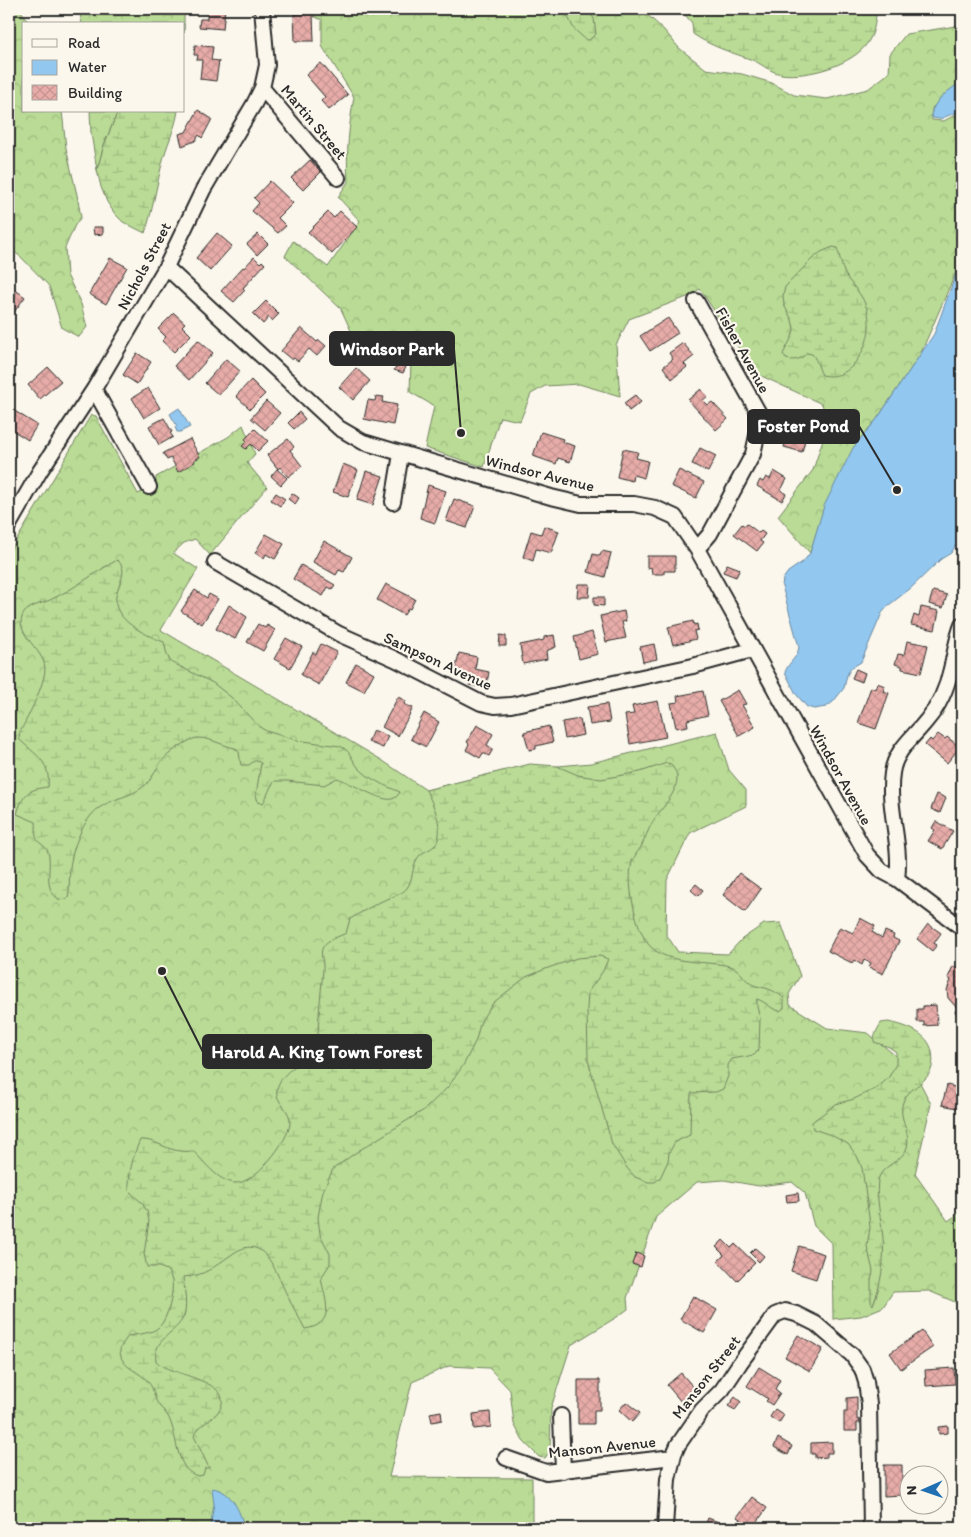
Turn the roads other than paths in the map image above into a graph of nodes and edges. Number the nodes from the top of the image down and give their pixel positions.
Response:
1 (262, 9) edge
2 (262, 88) junction
3 (338, 178) dead end
4 (166, 267) junction
5 (696, 301) dead end
6 (94, 388) junction
7 (401, 454) junction
8 (149, 487) dead end
9 (393, 502) dead end
10 (9, 525) edge
11 (697, 549) junction
12 (215, 562) dead end
13 (962, 625) edge
14 (752, 650) junction
15 (897, 879) junction
16 (962, 928) edge
17 (561, 1416) dead end
18 (673, 1456) junction
19 (506, 1458) dead end
20 (563, 1471) junction
21 (665, 1528) edge
22 (871, 1528) edge

1 - 2 street, Nichols Street
2 - 3 street, Martin Street
2 - 4 street, Nichols Street
4 - 6 street, Nichols Street
4 - 7 street, Windsor Avenue
5 - 11 street, Fisher Avenue
6 - 8 street
6 - 10 street, Nichols Street
7 - 9 street
7 - 11 street, Windsor Avenue
11 - 14 street, Windsor Avenue
12 - 14 street, Sampson Avenue
13 - 15 street
14 - 15 street, Windsor Avenue
15 - 16 street, Windsor Avenue
17 - 20 street
18 - 20 street, Manson Avenue
18 - 21 street, Manson Street
18 - 22 street, Manson Street
19 - 20 street, Manson Avenue

